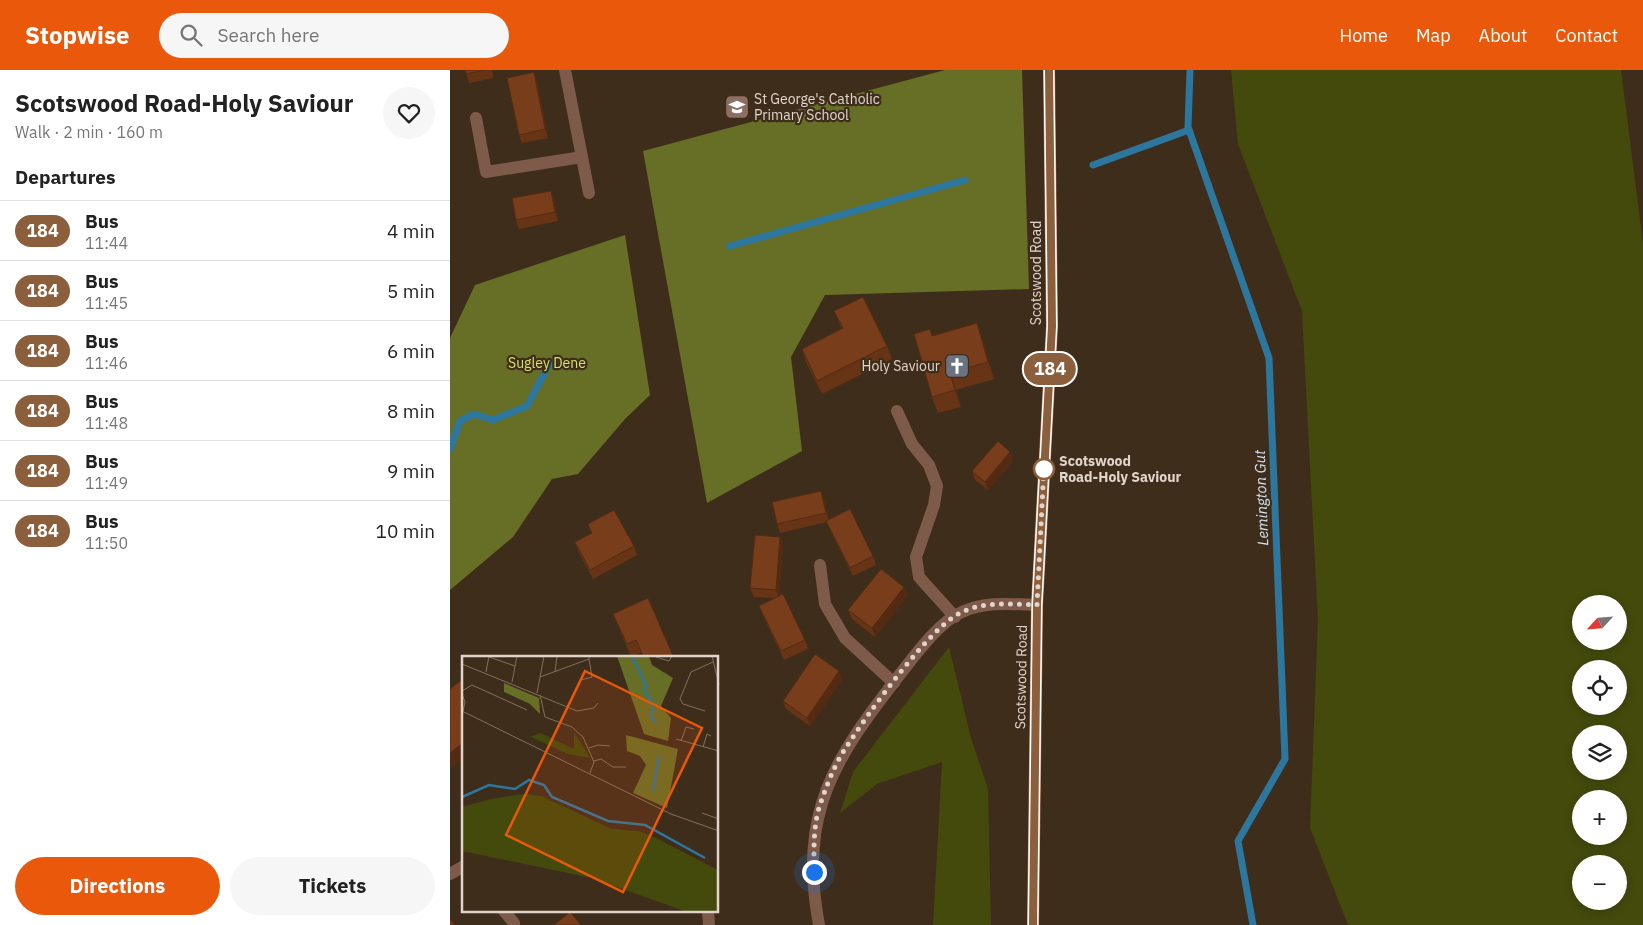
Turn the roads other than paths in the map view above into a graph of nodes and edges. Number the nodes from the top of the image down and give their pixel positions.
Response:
1 (566, 70) edge
2 (1049, 70) edge
3 (476, 118) dead end
4 (582, 157) junction
5 (589, 193) dead end
6 (897, 411) dead end
7 (820, 565) dead end
8 (1037, 605) junction
9 (954, 617) junction
10 (894, 683) junction
11 (462, 867) edge
12 (450, 874) edge
13 (505, 912) edge
14 (708, 912) edge
15 (514, 923) dead end
16 (708, 925) edge
17 (819, 925) edge
18 (1033, 925) edge

1 - 4 street
2 - 8 main road, Scotswood Road
3 - 4 street
4 - 5 street
6 - 9 street
7 - 10 street
8 - 9 street
8 - 18 main road, Scotswood Road
9 - 10 street
10 - 17 street
11 - 12 street
13 - 15 street
14 - 16 street

